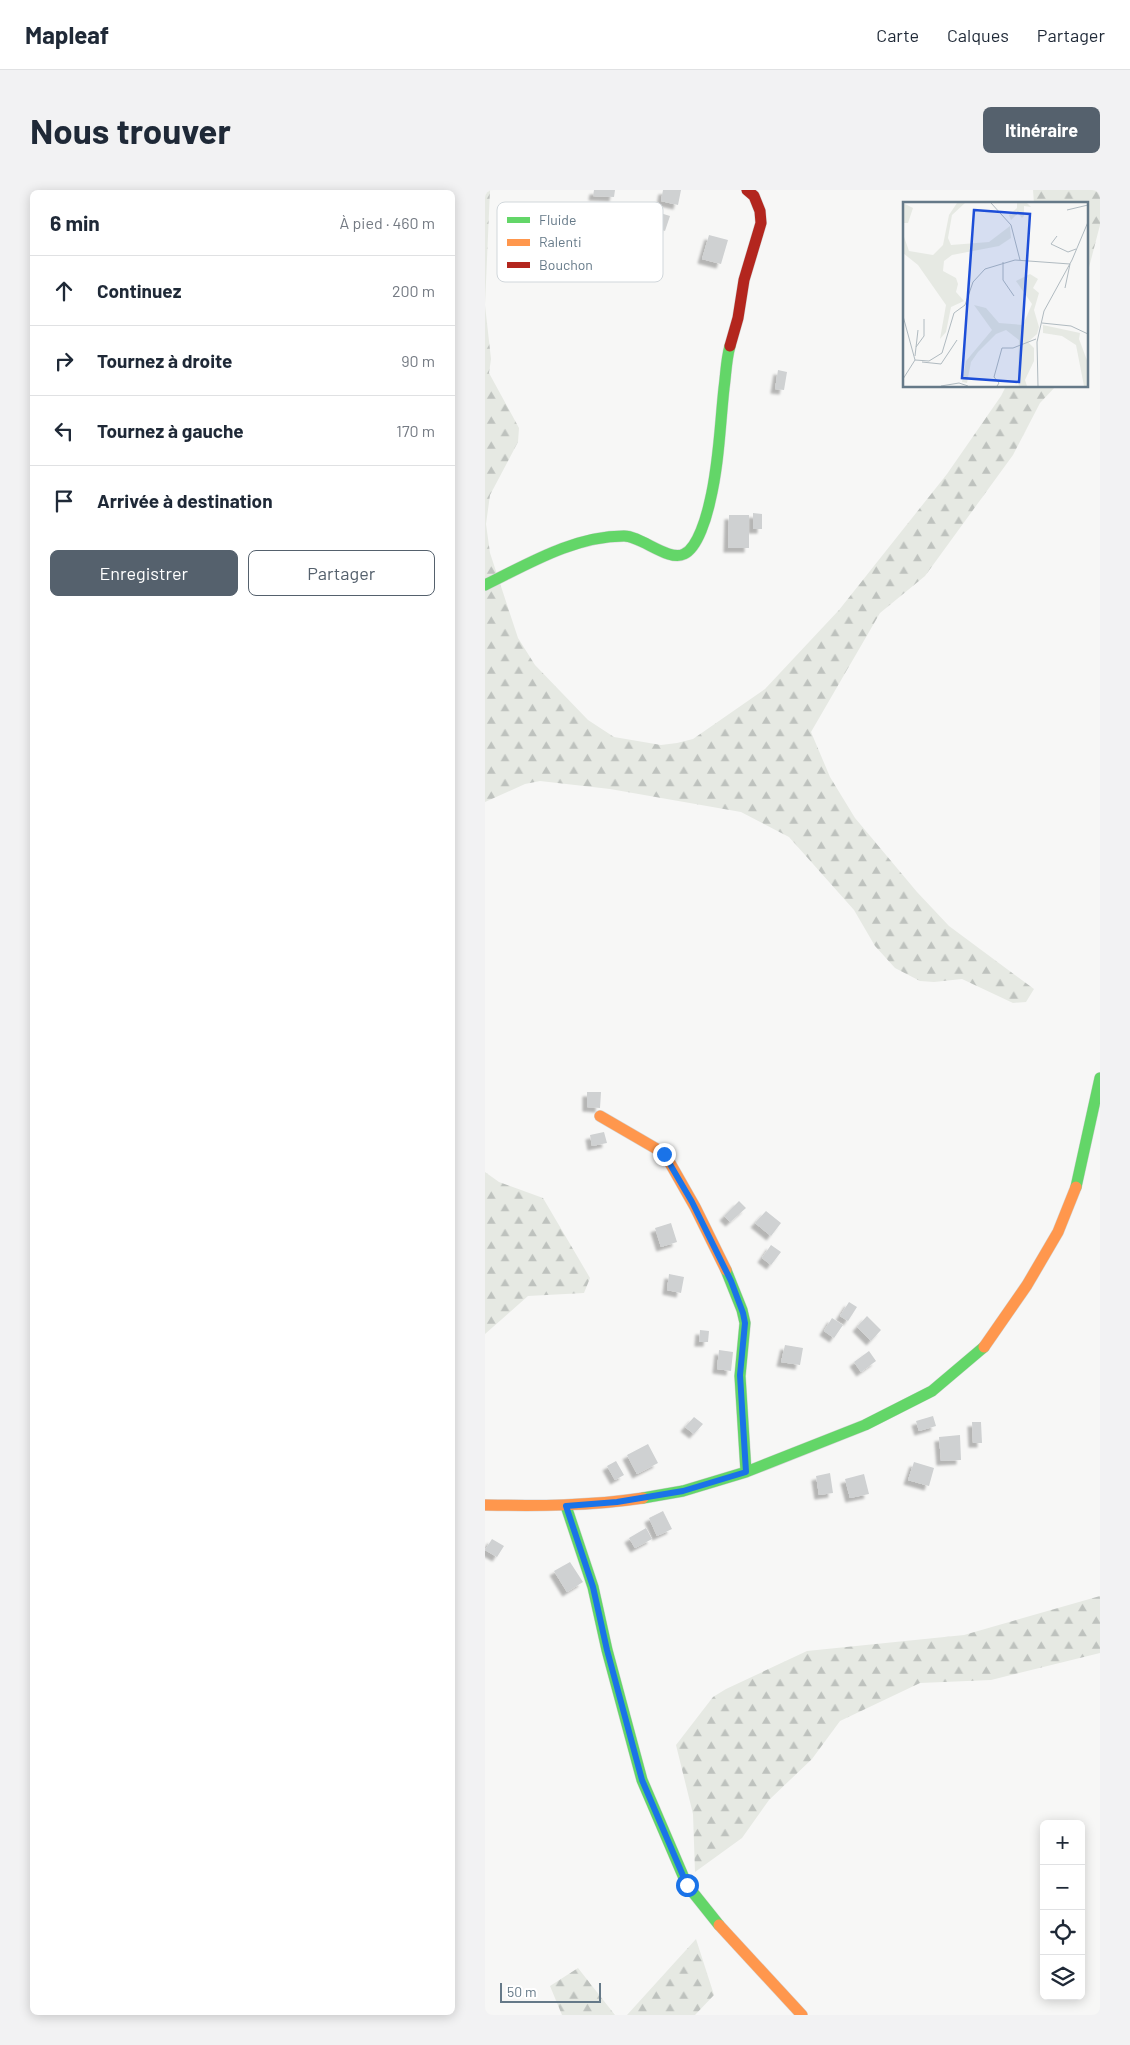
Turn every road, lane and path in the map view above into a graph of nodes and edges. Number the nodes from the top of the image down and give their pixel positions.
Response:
1 (747, 190) edge
2 (485, 585) edge
3 (1100, 1078) edge
4 (600, 1116) dead end
5 (746, 1472) junction
6 (485, 1505) edge
7 (566, 1506) junction
8 (802, 2015) edge

1 - 2 street
3 - 5 street
4 - 5 street
5 - 7 street
6 - 7 street
7 - 8 street

